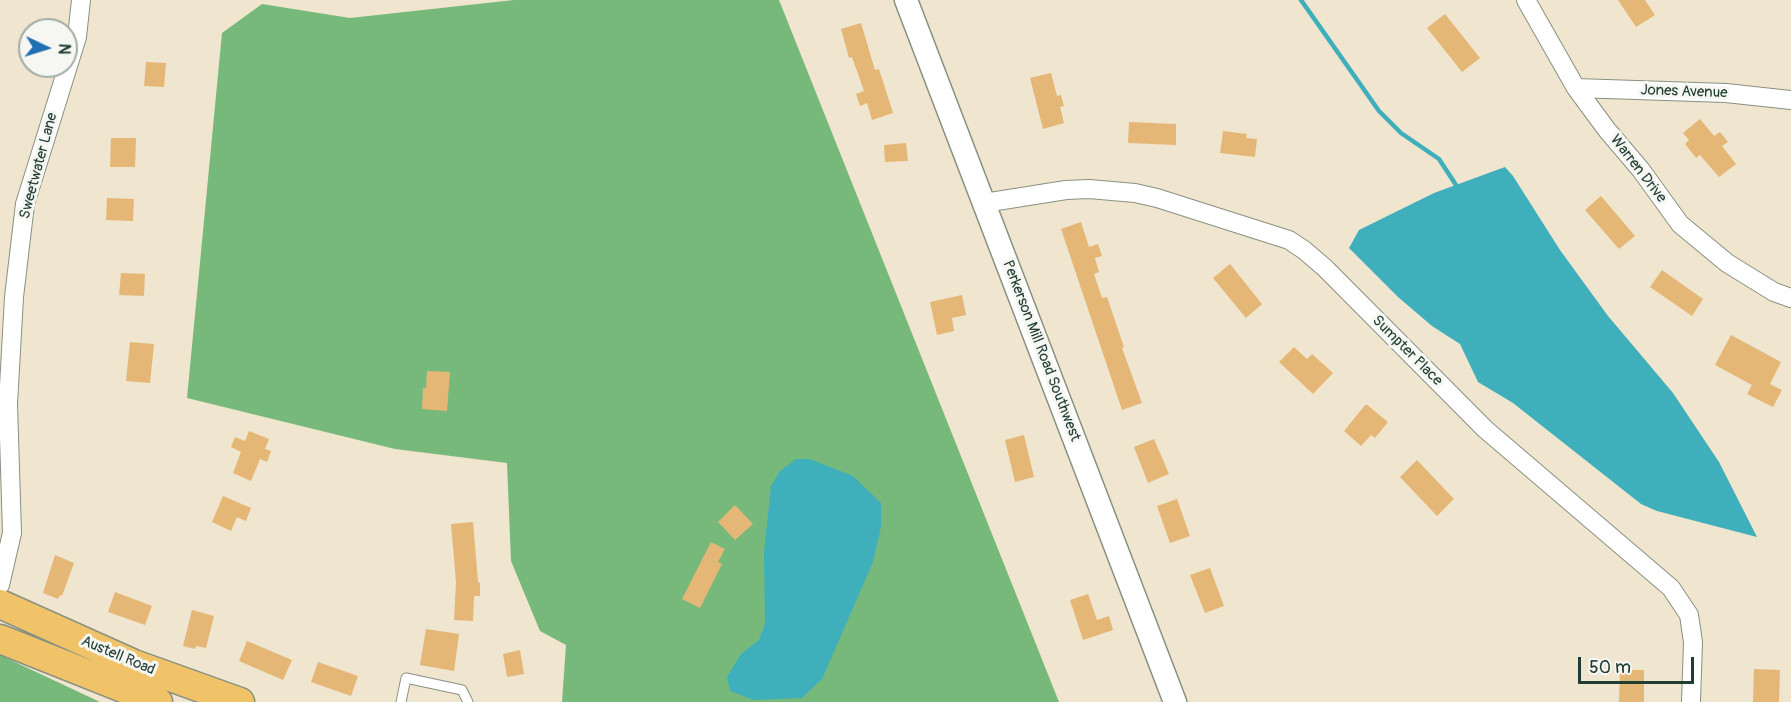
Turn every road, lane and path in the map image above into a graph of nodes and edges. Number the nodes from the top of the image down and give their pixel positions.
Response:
1 (81, 0) edge
2 (906, 0) edge
3 (1526, 0) edge
4 (1576, 88) junction
5 (1791, 100) edge
6 (984, 203) junction
7 (1791, 298) edge
8 (0, 585) edge
9 (0, 604) edge
10 (0, 639) edge
11 (158, 702) edge
12 (240, 702) edge
13 (401, 702) edge
14 (468, 702) edge
15 (1175, 702) edge
16 (1691, 702) edge

1 - 8 street, Sweetwater Lane
2 - 6 street, Perkerson Mill Road Southwest
3 - 4 street, Warren Drive
4 - 5 street, Jones Avenue
4 - 7 street, Warren Drive
6 - 15 street, Perkerson Mill Road Southwest
6 - 16 street, Sumpter Place
9 - 12 main road, Austell Road
10 - 11 main road, Austell Road
13 - 14 lane

